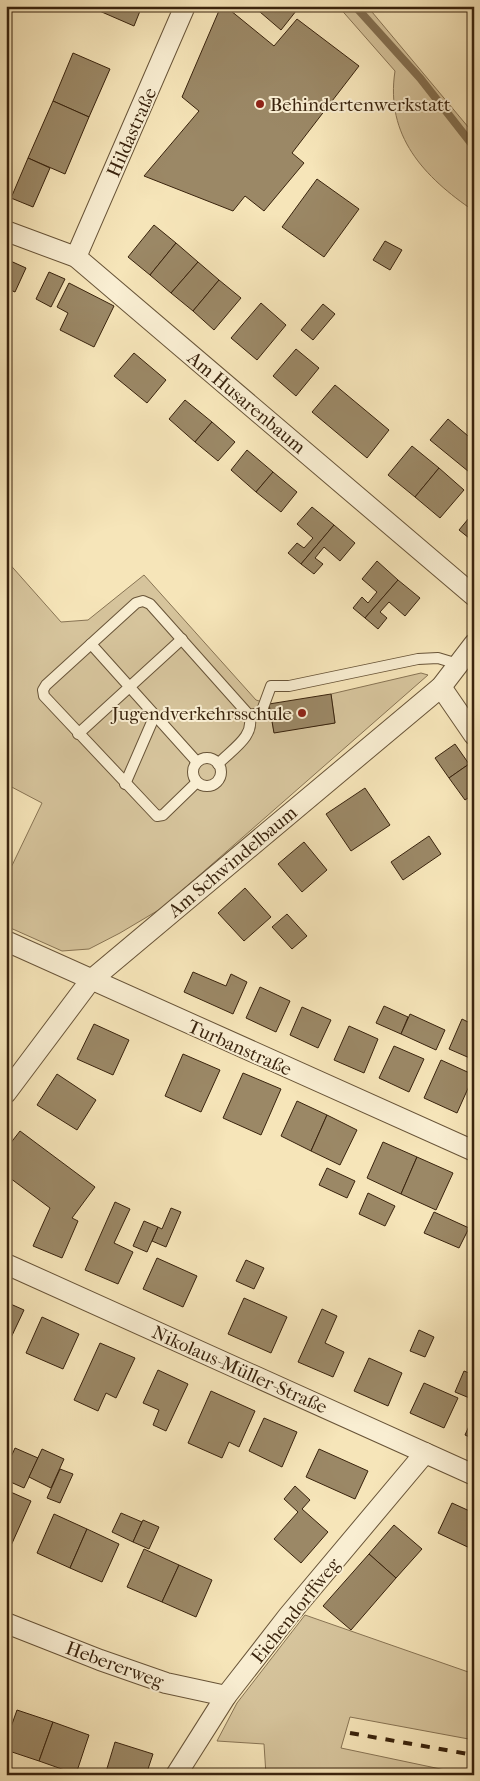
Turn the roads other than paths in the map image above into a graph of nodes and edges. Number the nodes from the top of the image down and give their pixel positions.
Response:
1 (186, 6) edge
2 (6, 231) edge
3 (76, 257) junction
4 (474, 596) edge
5 (182, 639) junction
6 (91, 644) junction
7 (474, 644) edge
8 (458, 664) junction
9 (129, 687) junction
10 (441, 687) junction
11 (249, 714) junction
12 (155, 715) junction
13 (78, 734) junction
14 (474, 735) edge
15 (197, 762) junction
16 (218, 764) junction
17 (197, 782) junction
18 (125, 784) junction
19 (6, 941) edge
20 (90, 980) junction
21 (6, 1093) edge
22 (474, 1151) edge
23 (6, 1264) edge
24 (425, 1453) junction
25 (474, 1474) edge
26 (6, 1623) edge
27 (226, 1696) junction
28 (176, 1775) edge

1 - 3 street, Hildastraße
2 - 3 street, Am Husarenbaum
3 - 4 street, Am Husarenbaum
5 - 6 lane
5 - 9 lane
5 - 11 lane
6 - 9 lane
6 - 13 lane
7 - 8 street, Am Schwindelbaum
8 - 10 street, Am Schwindelbaum
8 - 11 lane
9 - 12 lane
9 - 13 lane
10 - 14 street
10 - 20 street, Am Schwindelbaum
11 - 16 lane
12 - 15 lane
12 - 18 lane
13 - 18 lane
15 - 16 lane
15 - 17 lane
16 - 17 lane
17 - 18 lane
19 - 20 street, Turbanstraße
20 - 21 street, Am Schwindelbaum
20 - 22 street, Turbanstraße
23 - 24 street, Nikolaus-Müller-Straße
24 - 25 street, Nikolaus-Müller-Straße
24 - 27 street, Eichendorffweg
26 - 27 street, Hebererweg
27 - 28 street, Eichendorffweg

